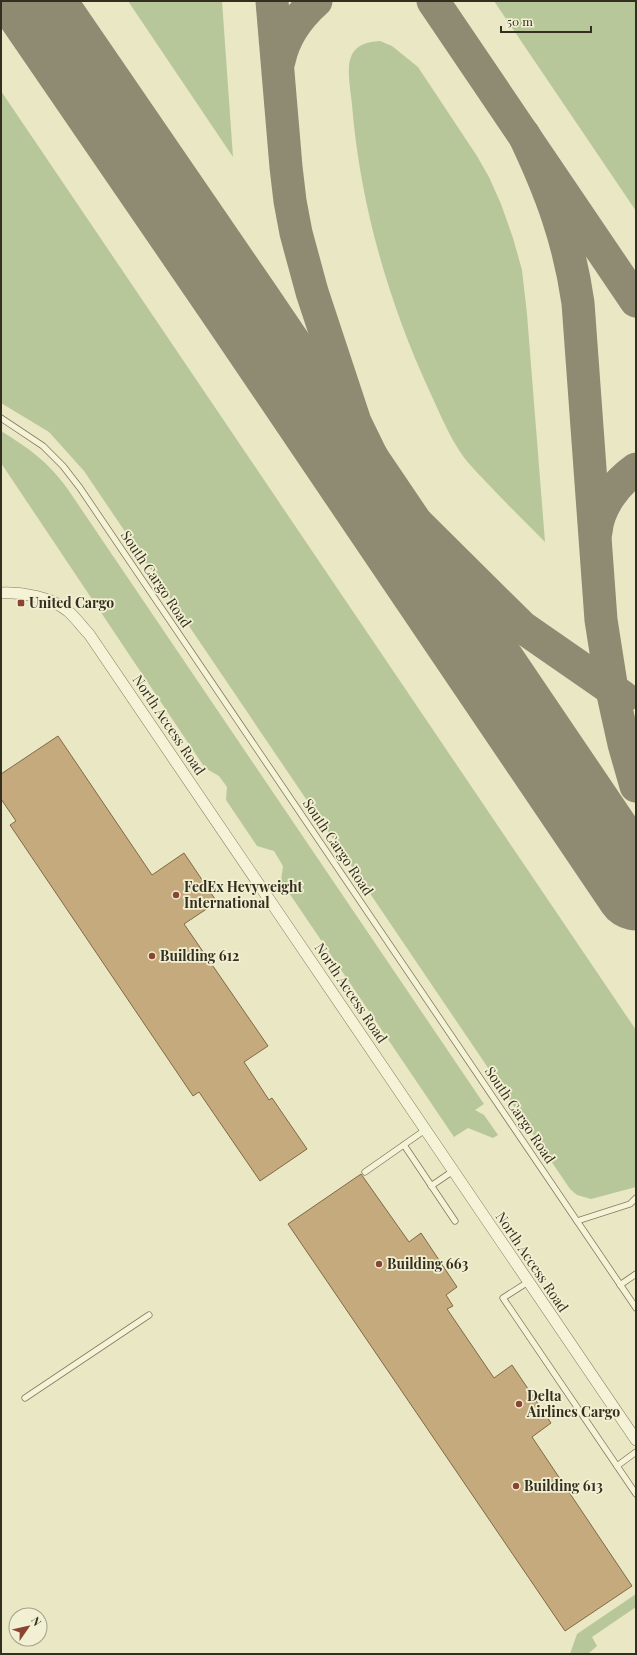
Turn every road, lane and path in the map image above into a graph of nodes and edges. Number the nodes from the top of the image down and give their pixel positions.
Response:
1 (1, 418) edge
2 (1, 593) edge
3 (426, 1130) junction
4 (404, 1145) junction
5 (454, 1171) junction
6 (365, 1172) dead end
7 (431, 1186) junction
8 (636, 1198) edge
9 (633, 1204) edge
10 (455, 1221) dead end
11 (577, 1221) junction
12 (636, 1274) edge
13 (528, 1282) junction
14 (620, 1285) junction
15 (636, 1308) edge
16 (149, 1315) dead end
17 (25, 1398) dead end
18 (636, 1440) edge
19 (636, 1452) edge
20 (617, 1466) junction
21 (636, 1494) edge

1 - 11 lane, South Cargo Road
2 - 3 street, North Access Road
3 - 4 lane
3 - 5 street, North Access Road
4 - 6 lane
4 - 7 lane
5 - 7 lane
5 - 13 street, North Access Road
7 - 10 lane
8 - 9 lane
9 - 11 lane
11 - 14 lane, South Cargo Road
12 - 14 lane
13 - 18 street, North Access Road
13 - 20 lane
14 - 15 lane, South Cargo Road
16 - 17 lane
19 - 20 lane
20 - 21 lane

